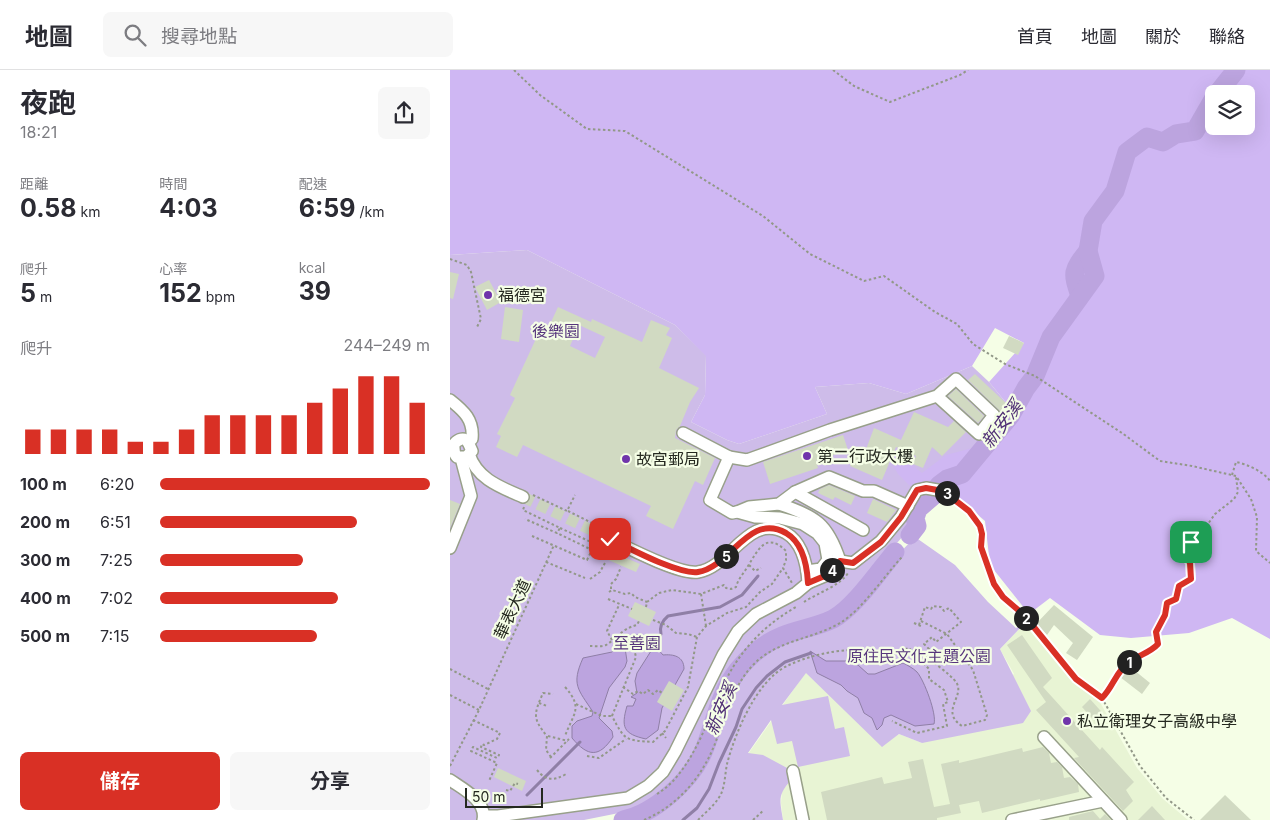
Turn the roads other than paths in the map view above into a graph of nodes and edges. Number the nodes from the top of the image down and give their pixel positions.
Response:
1 (937, 396) junction
2 (450, 400) edge
3 (683, 433) dead end
4 (468, 442) junction
5 (456, 453) edge
6 (729, 458) junction
7 (937, 490) road end
8 (795, 492) junction
9 (526, 499) tunnel mouth
10 (780, 504) junction
11 (908, 506) junction
12 (737, 512) junction
13 (864, 530) dead end
14 (607, 536) tunnel mouth
15 (450, 548) edge
16 (840, 561) junction
17 (807, 571) junction
18 (808, 583) junction
19 (1044, 737) dead end
20 (793, 771) dead end
21 (450, 780) edge
22 (1103, 801) junction
23 (483, 818) edge
24 (803, 820) edge
25 (1012, 820) edge
26 (1121, 820) edge

1 - 1 lane
1 - 6 lane
2 - 4 lane
3 - 6 lane
4 - 5 lane
4 - 5 lane
5 - 9 lane
5 - 15 lane
6 - 12 lane
7 - 11 lane
8 - 10 lane
8 - 11 lane
8 - 13 lane
10 - 12 lane
10 - 16 lane
11 - 16 lane
12 - 17 lane
14 - 17 lane
16 - 18 lane
17 - 18 lane
18 - 23 lane
19 - 22 lane
20 - 24 lane
21 - 23 lane
22 - 25 lane
22 - 26 lane

